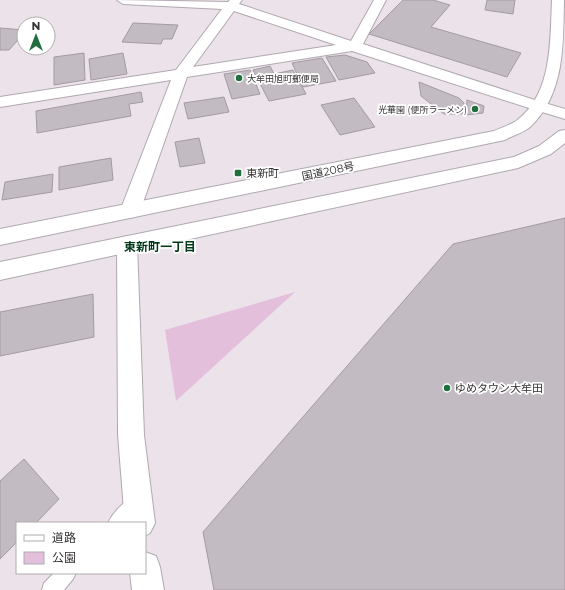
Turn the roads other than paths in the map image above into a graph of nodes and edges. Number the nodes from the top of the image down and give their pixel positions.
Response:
1 (124, 0) edge
2 (380, 0) edge
3 (558, 0) edge
4 (234, 3) edge
5 (355, 47) junction
6 (181, 73) junction
7 (0, 102) edge
8 (538, 106) junction
9 (565, 114) edge
10 (565, 135) edge
11 (130, 211) junction
12 (0, 237) edge
13 (127, 244) junction
14 (0, 271) edge
15 (139, 512) edge
16 (119, 522) edge
17 (66, 574) edge
18 (146, 574) edge
19 (51, 590) edge
20 (148, 590) edge

1 - 4 main road
2 - 5 main road
3 - 8 main road, 国道208号
4 - 5 main road
4 - 6 main road
5 - 6 main road
5 - 8 main road
6 - 7 main road
6 - 11 main road
8 - 9 main road
8 - 11 main road, 国道208号
10 - 13 main road
11 - 12 main road, 国道208号
13 - 14 main road
13 - 15 main road
15 - 16 lane
17 - 19 lane
18 - 20 main road

